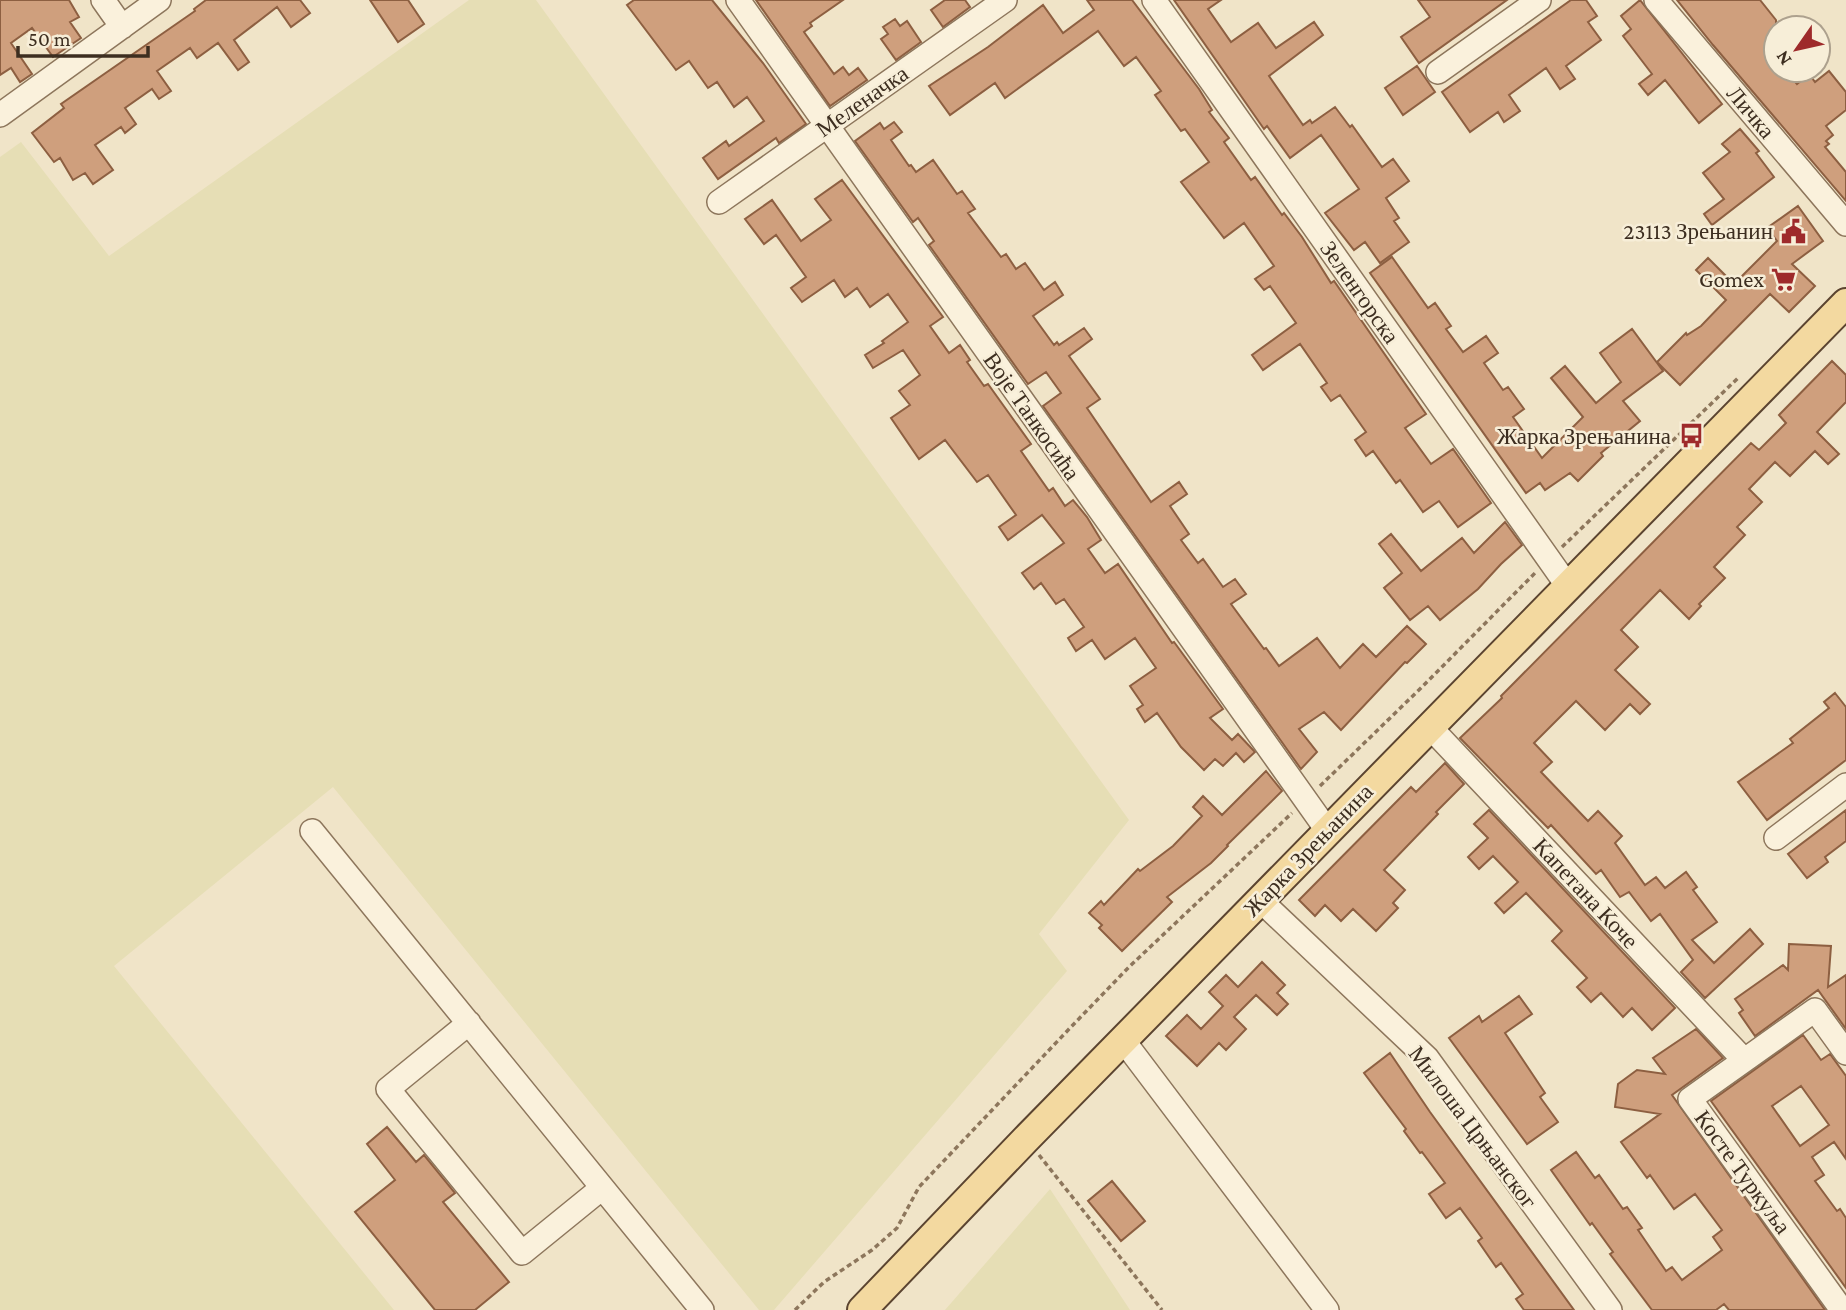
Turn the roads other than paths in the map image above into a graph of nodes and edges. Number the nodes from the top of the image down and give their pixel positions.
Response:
1 (103, 0) edge
2 (159, 0) edge
3 (738, 0) edge
4 (1005, 0) edge
5 (1154, 0) edge
6 (1539, 0) edge
7 (1656, 0) edge
8 (122, 27) junction
9 (1438, 72) dead end
10 (0, 115) edge
11 (828, 126) junction
12 (719, 202) dead end
13 (1846, 224) edge
14 (1846, 303) edge
15 (1567, 585) junction
16 (1429, 726) junction
17 (1846, 785) edge
18 (1327, 830) junction
19 (312, 831) dead end
20 (1776, 838) dead end
21 (1259, 900) junction
22 (468, 1023) junction
23 (1123, 1040) junction
24 (1846, 1054) edge
25 (1744, 1060) junction
26 (602, 1188) junction
27 (702, 1310) edge
28 (862, 1310) edge
29 (1327, 1310) edge
30 (1610, 1310) edge
31 (1842, 1310) edge

1 - 8 street
2 - 8 street
3 - 11 street, Воје Танкосића
4 - 11 street, Меленачка
5 - 15 street, Зеленгорска
6 - 9 street
7 - 13 street, Личка
8 - 10 street
11 - 12 street, Меленачка
11 - 18 street, Воје Танкосића
14 - 15 main road, Жарка Зрењанина
15 - 16 main road, Жарка Зрењанина
16 - 18 main road, Жарка Зрењанина
16 - 25 street, Капетана Коче
17 - 20 street
18 - 21 main road, Жарка Зрењанина
19 - 22 street
21 - 23 main road, Жарка Зрењанина
21 - 30 street, Милоша Црњанског
22 - 26 street
22 - 26 street
23 - 28 main road, Жарка Зрењанина
23 - 29 street
24 - 25 street, Косте Туркуља
25 - 31 street, Косте Туркуља
26 - 27 street

